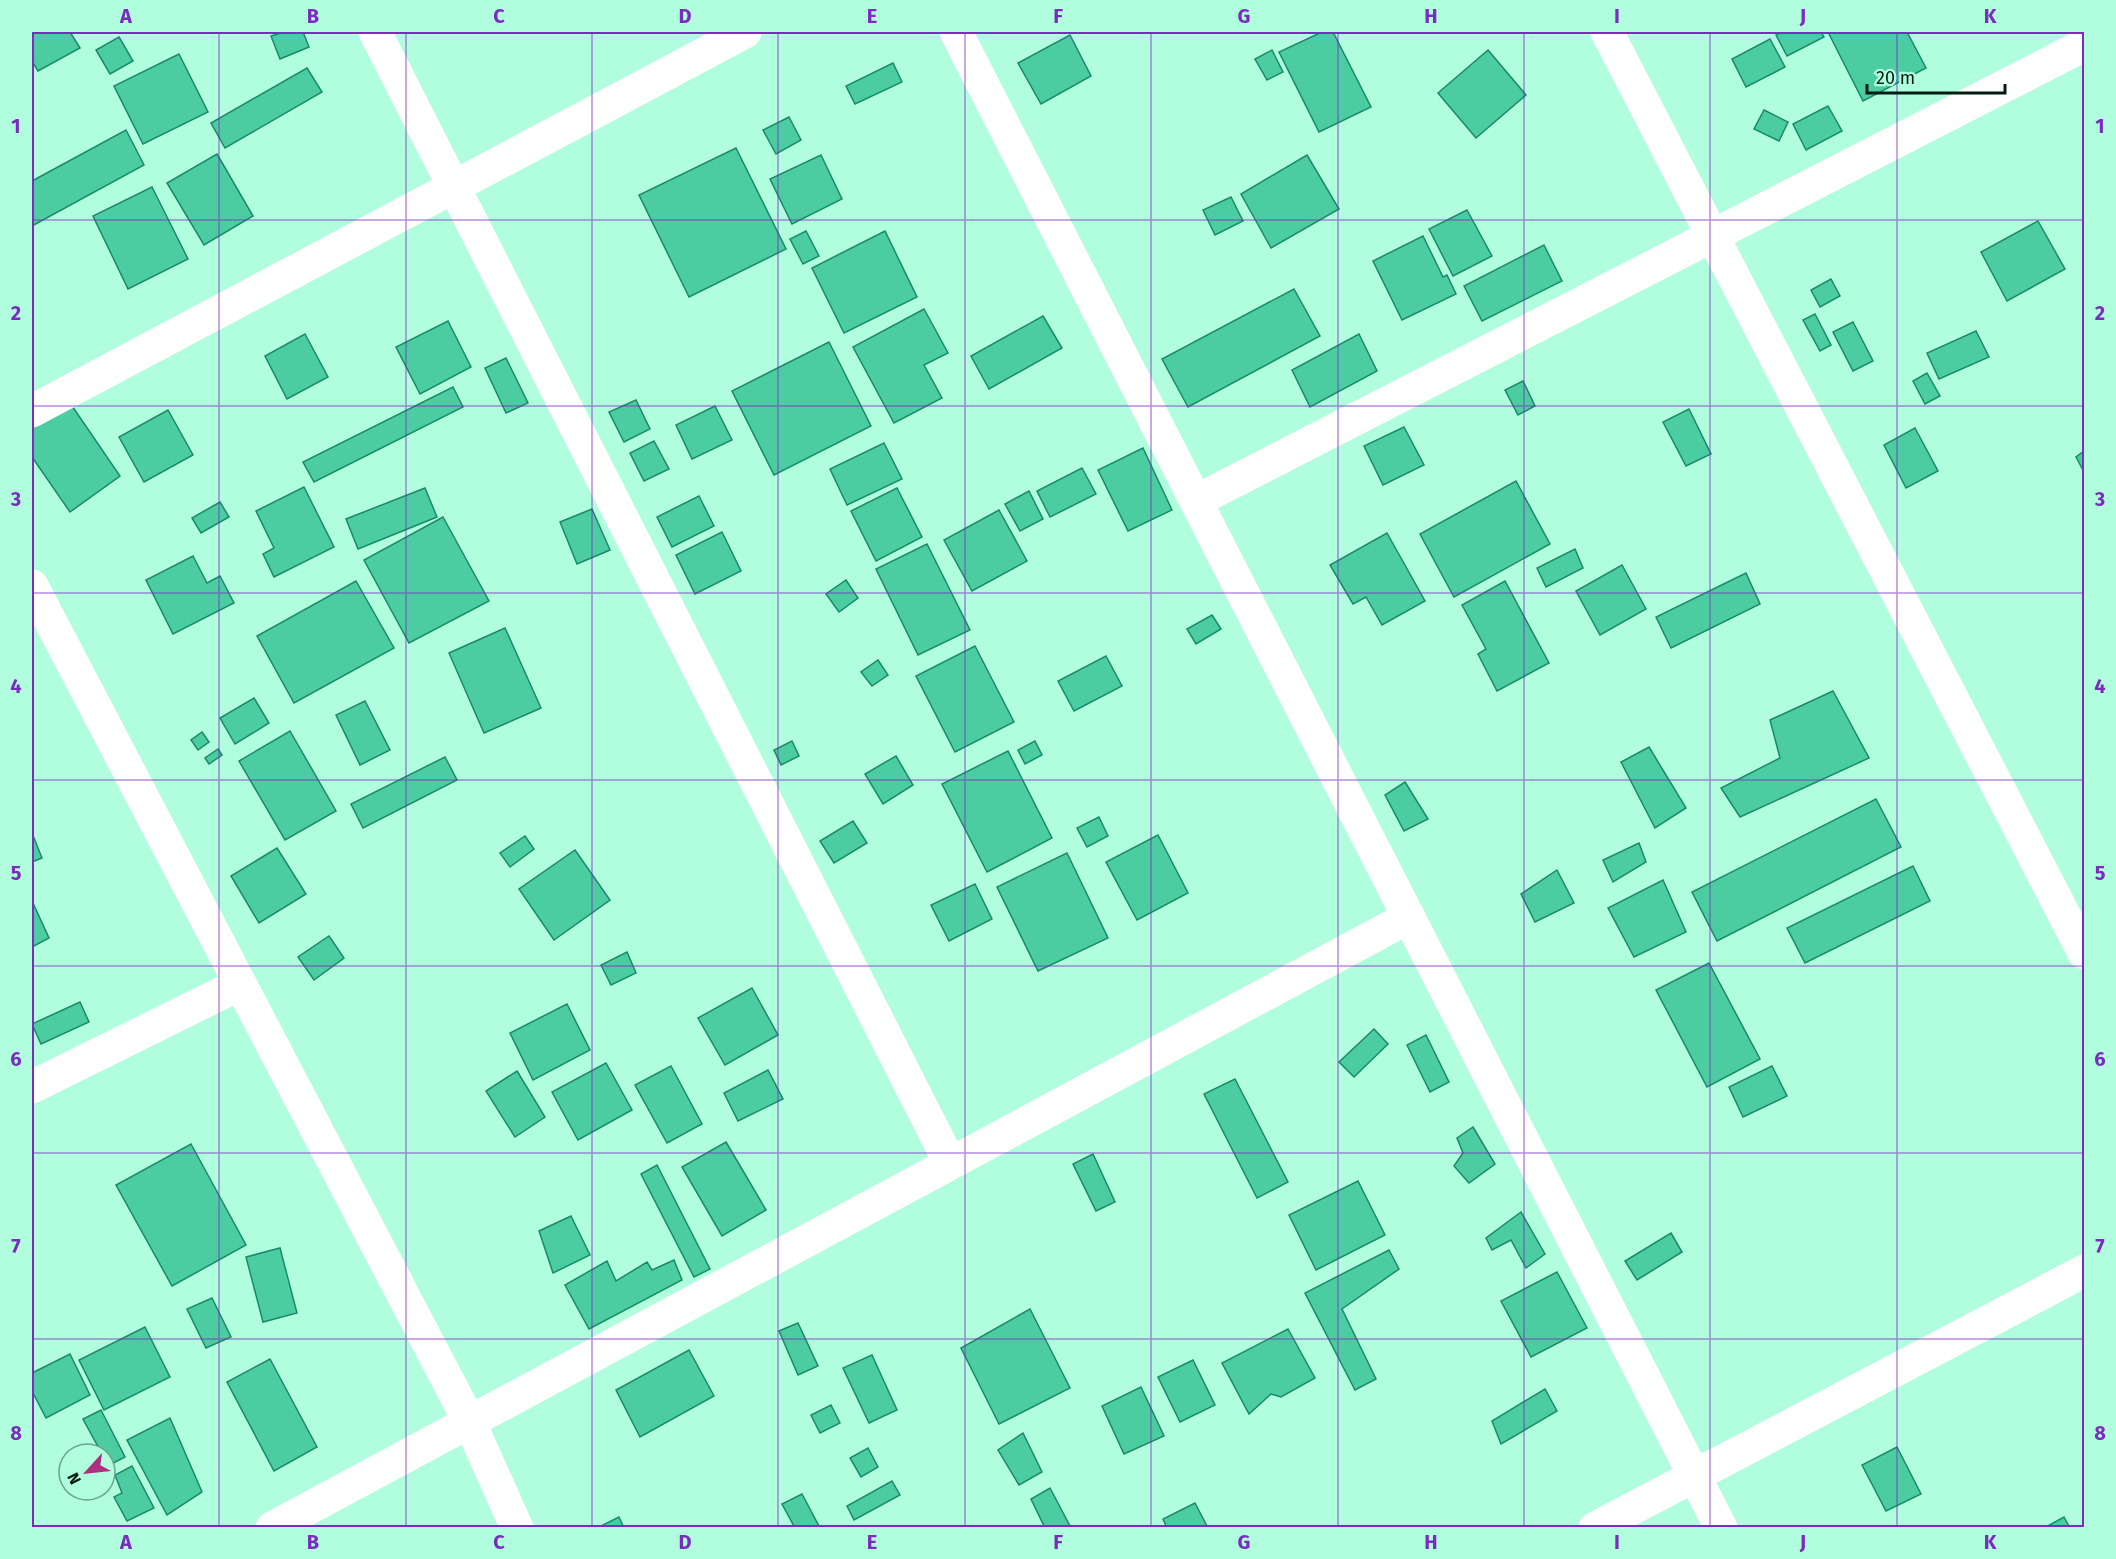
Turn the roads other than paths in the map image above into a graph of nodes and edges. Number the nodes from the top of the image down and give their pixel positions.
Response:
1 (375, 32) edge
2 (745, 32) edge
3 (956, 32) edge
4 (1608, 32) edge
5 (2085, 45) edge
6 (454, 186) junction
7 (1713, 236) junction
8 (32, 411) edge
9 (1196, 501) junction
10 (32, 586) edge
11 (1409, 917) junction
12 (2085, 953) edge
13 (240, 984) junction
14 (32, 1088) edge
15 (950, 1163) junction
16 (2085, 1271) edge
17 (469, 1421) junction
18 (1695, 1477) junction
19 (272, 1527) edge
20 (517, 1527) edge
21 (1595, 1527) edge
22 (1721, 1527) edge

1 - 6 street
2 - 6 street
3 - 9 street
4 - 7 street
5 - 7 street
6 - 8 street
6 - 15 street
7 - 9 street
7 - 12 street
9 - 11 street
10 - 13 street
11 - 15 street
11 - 18 street
13 - 14 street
13 - 17 street
15 - 17 street
16 - 18 street
17 - 19 street
17 - 20 street
18 - 21 street
18 - 22 street

